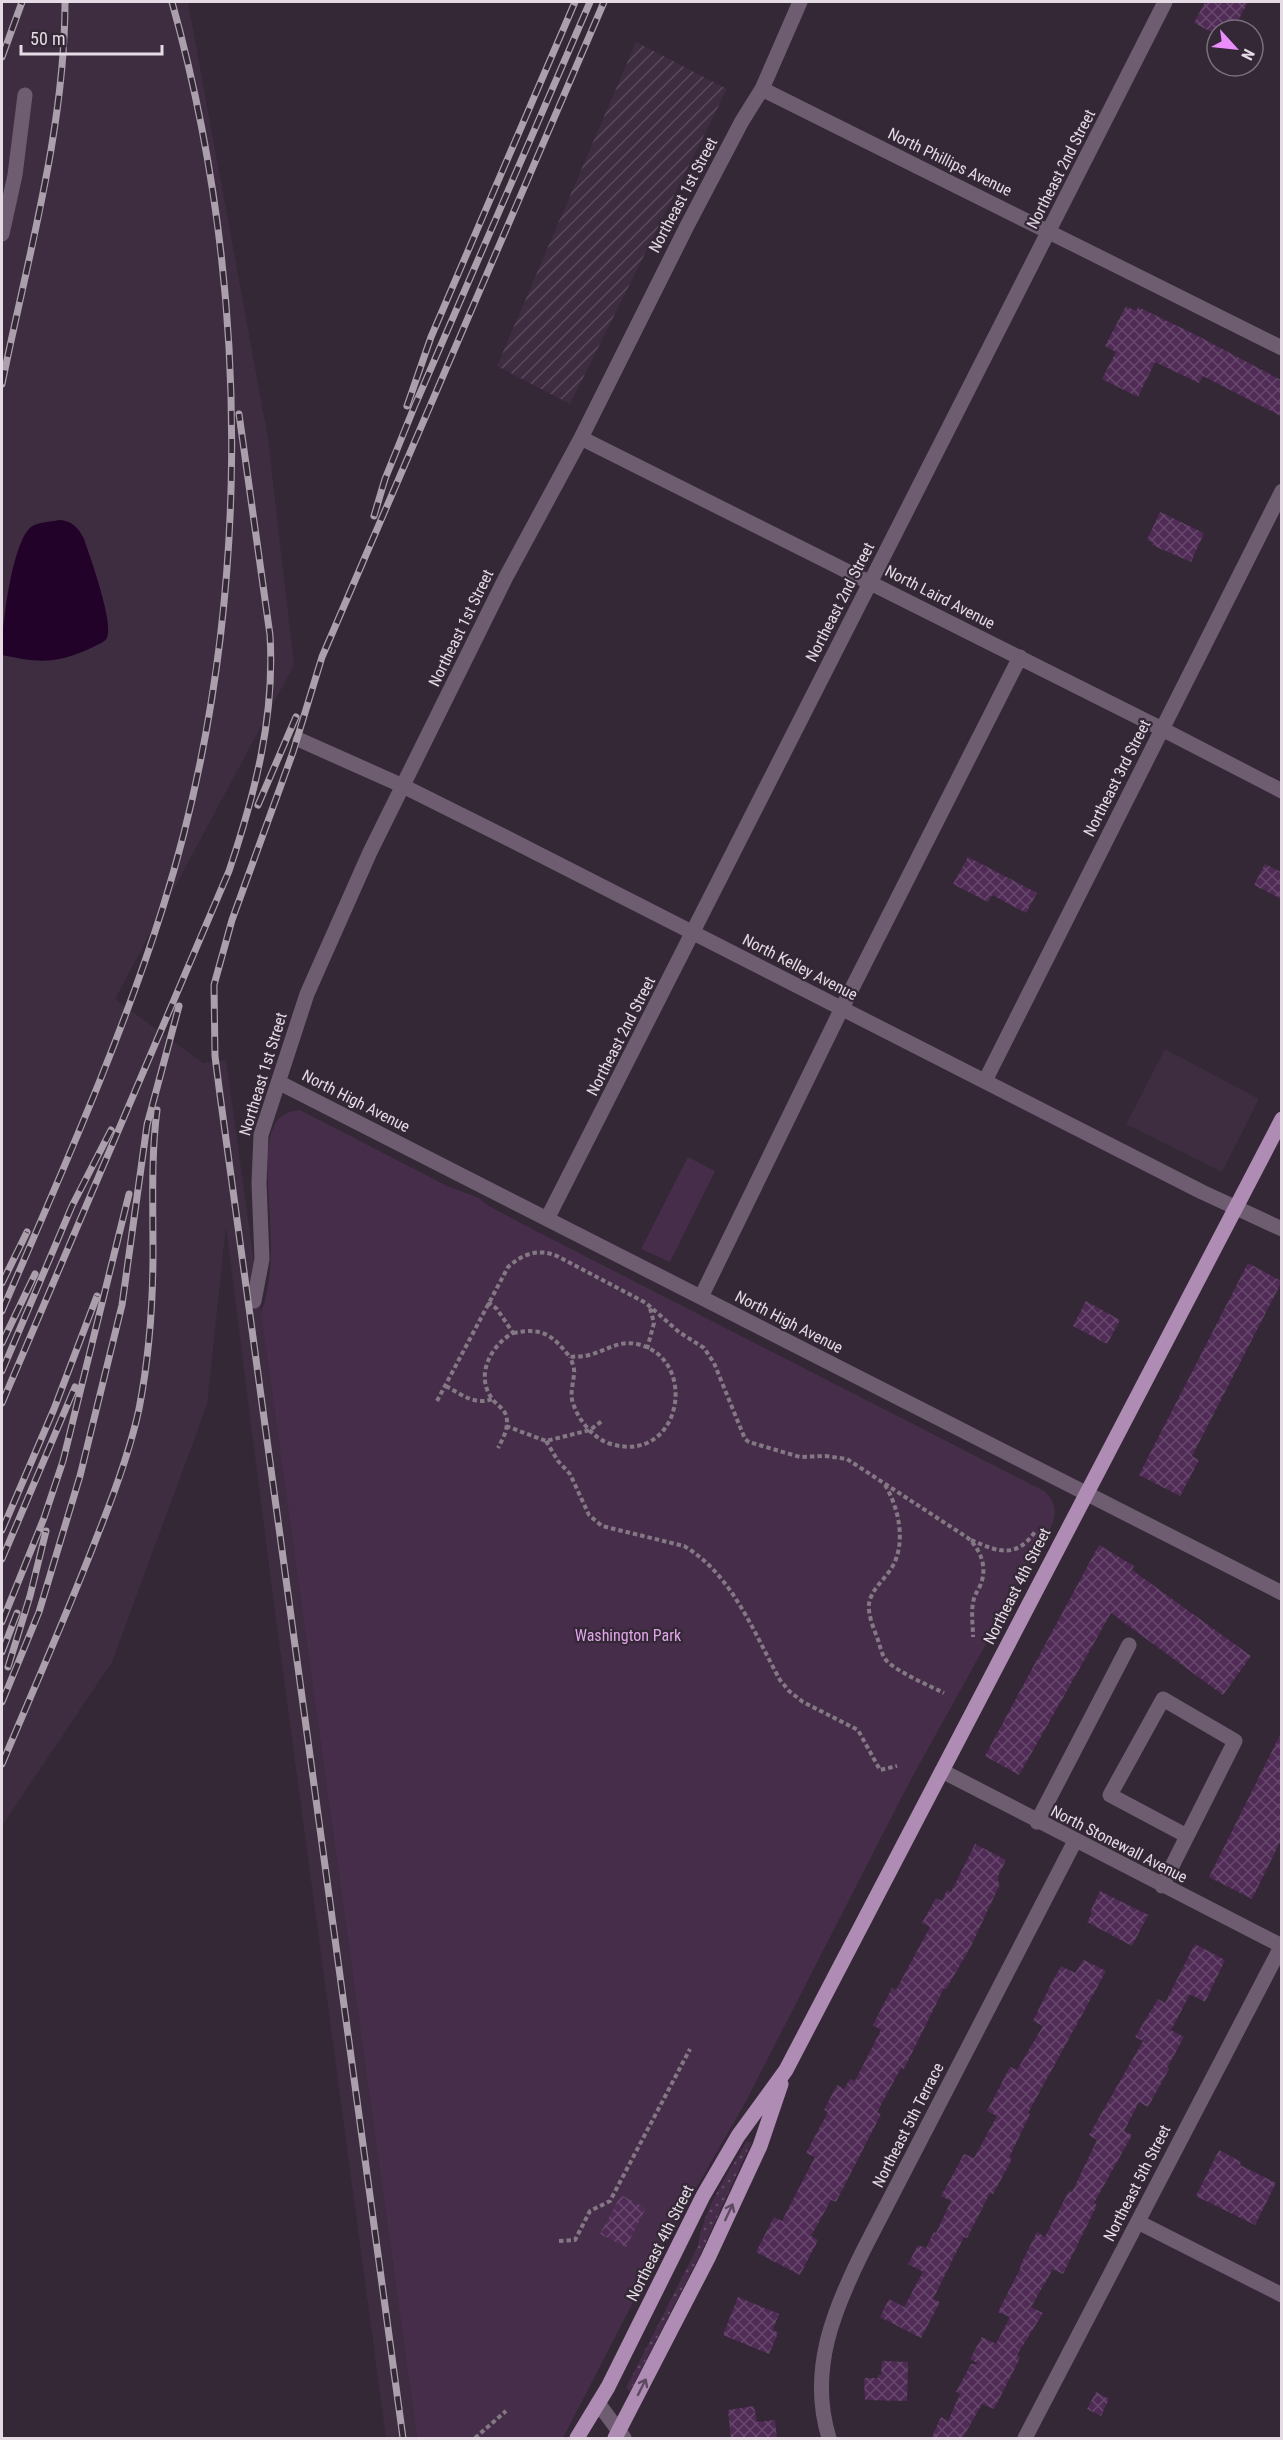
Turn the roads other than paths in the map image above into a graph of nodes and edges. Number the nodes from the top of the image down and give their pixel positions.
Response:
1 (800, 2) edge
2 (1165, 2) edge
3 (762, 89) junction
4 (25, 95) dead end
5 (1050, 232) junction
6 (2, 234) edge
7 (1281, 348) edge
8 (581, 438) junction
9 (1281, 491) edge
10 (871, 582) junction
11 (1020, 657) junction
12 (1162, 729) junction
13 (300, 740) dead end
14 (403, 786) junction
15 (1281, 791) edge
16 (693, 933) junction
17 (842, 1008) junction
18 (984, 1081) junction
19 (280, 1083) junction
20 (1281, 1119) edge
21 (1235, 1208) junction
22 (547, 1219) junction
23 (1281, 1230) edge
24 (701, 1297) junction
25 (254, 1301) dead end
26 (1085, 1493) junction
27 (1281, 1593) edge
28 (1129, 1645) dead end
29 (942, 1771) junction
30 (1037, 1822) junction
31 (1187, 1836) junction
32 (1075, 1841) junction
33 (1161, 1886) junction
34 (1281, 1946) edge
35 (786, 2070) junction
36 (1138, 2222) junction
37 (1281, 2295) edge
38 (598, 2403) junction
39 (619, 2436) edge
40 (577, 2439) edge
41 (829, 2439) edge
42 (1025, 2439) edge

1 - 3 street, Northeast 1st Street
2 - 5 street, Northeast 2nd Street
3 - 5 street, North Phillips Avenue
3 - 8 street, Northeast 1st Street
4 - 6 street
5 - 7 street, North Phillips Avenue
5 - 10 street, Northeast 2nd Street
8 - 10 street, North Laird Avenue
8 - 14 street, Northeast 1st Street
9 - 12 street, Northeast 3rd Street
10 - 11 street, North Laird Avenue
10 - 16 street, Northeast 2nd Street
11 - 12 street, North Laird Avenue
11 - 17 street
12 - 15 street, North Laird Avenue
12 - 18 street, Northeast 3rd Street
13 - 14 street, North Kelley Avenue
14 - 16 street, North Kelley Avenue
14 - 19 street, Northeast 1st Street
16 - 17 street, North Kelley Avenue
16 - 22 street, Northeast 2nd Street
17 - 18 street, North Kelley Avenue
17 - 24 street
18 - 21 street, North Kelley Avenue
19 - 22 street, North High Avenue
19 - 25 street, Northeast 1st Street
20 - 21 main road, Northeast 4th Street
21 - 23 street, North Kelley Avenue
21 - 26 main road, Northeast 4th Street
22 - 24 street, North High Avenue
24 - 26 street, North High Avenue
26 - 27 street, North High Avenue
26 - 29 main road, Northeast 4th Street
28 - 30 street
29 - 30 street, North Stonewall Avenue
29 - 35 main road, Northeast 4th Street
30 - 32 street, North Stonewall Avenue
31 - 31 street
31 - 33 street
32 - 33 street, North Stonewall Avenue
32 - 41 street, Northeast 5th Terrace
33 - 34 street, North Stonewall Avenue
34 - 36 street, Northeast 5th Street
35 - 38 main road, Northeast 4th Street
39 -> 35 main road, Northeast 4th Street
36 - 37 street
36 - 42 street, Northeast 5th Street
38 - 39 street
38 - 40 main road, Northeast 4th Street

